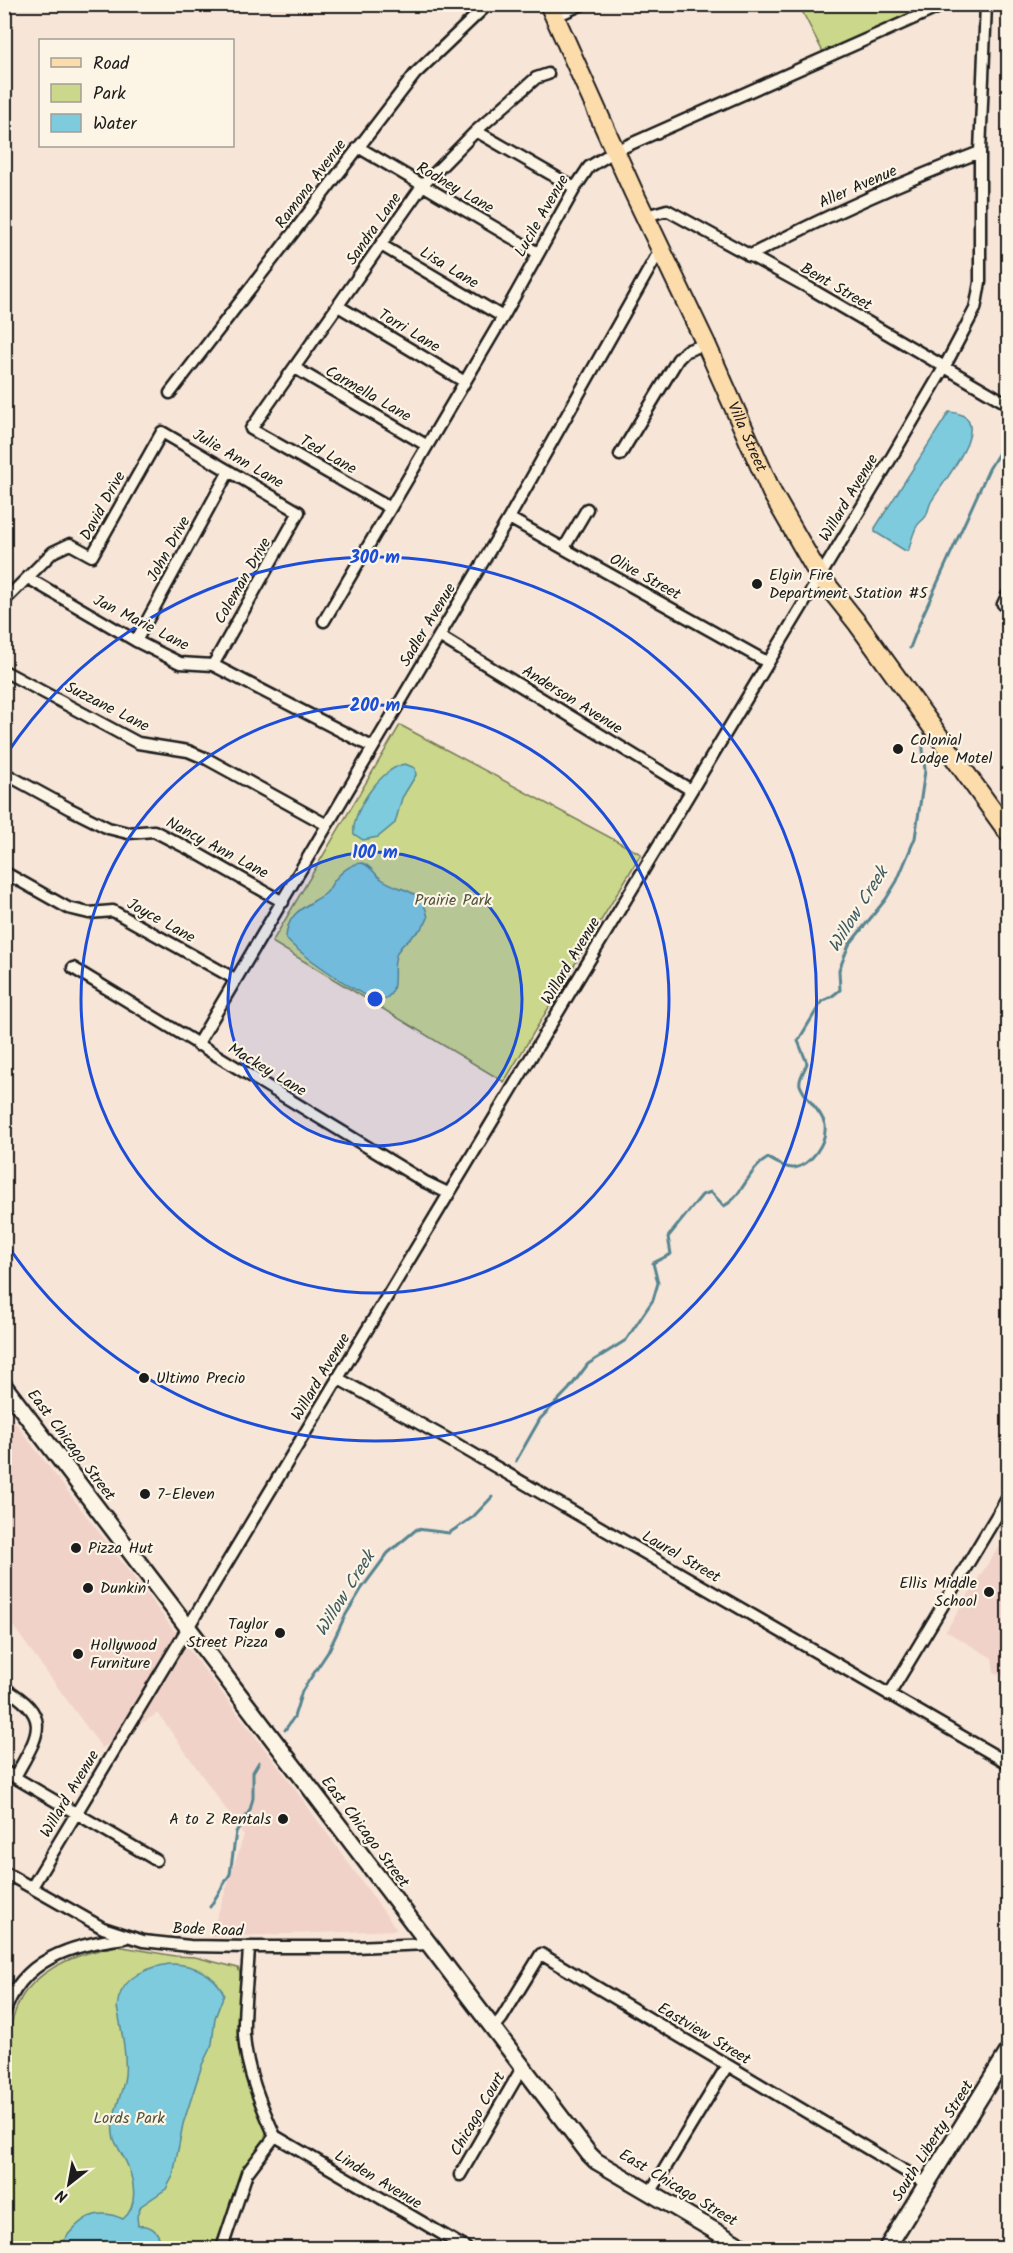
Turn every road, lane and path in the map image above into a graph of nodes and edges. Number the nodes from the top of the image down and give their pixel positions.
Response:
1 (488, 4) edge
2 (583, 4) edge
3 (946, 4) edge
4 (986, 4) edge
5 (551, 11) edge
6 (548, 74) dead end
7 (476, 131) junction
8 (358, 147) junction
9 (615, 151) junction
10 (980, 152) junction
11 (422, 186) junction
12 (575, 188) junction
13 (646, 216) junction
14 (381, 245) junction
15 (661, 248) junction
16 (538, 253) junction
17 (749, 256) junction
18 (338, 306) junction
19 (503, 317) junction
20 (706, 344) junction
21 (945, 366) junction
22 (295, 368) junction
23 (465, 382) junction
24 (170, 393) dead end
25 (1008, 404) edge
26 (251, 429) joint
27 (162, 432) joint
28 (426, 445) junction
29 (620, 454) dead end
30 (229, 471) junction
31 (390, 508) junction
32 (587, 509) dead end
33 (299, 512) joint
34 (509, 518) junction
35 (564, 548) junction
36 (819, 575) junction
37 (28, 578) junction
38 (4, 601) edge
39 (324, 621) dead end
40 (439, 636) junction
41 (136, 641) junction
42 (767, 662) junction
43 (213, 665) junction
44 (4, 671) edge
45 (372, 747) junction
46 (4, 773) edge
47 (691, 790) junction
48 (327, 825) junction
49 (1008, 832) edge
50 (4, 872) edge
51 (284, 902) junction
52 (73, 968) dead end
53 (235, 979) junction
54 (197, 1046) junction
55 (448, 1194) junction
56 (337, 1378) junction
57 (4, 1386) edge
58 (1008, 1497) edge
59 (188, 1627) junction
60 (4, 1688) edge
61 (889, 1695) junction
62 (1008, 1763) edge
63 (4, 1771) edge
64 (15, 1777) junction
65 (77, 1812) junction
66 (156, 1860) dead end
67 (4, 1872) edge
68 (32, 1887) junction
69 (128, 1937) junction
70 (428, 1944) junction
71 (249, 1947) junction
72 (4, 2015) edge
73 (493, 2029) junction
74 (1008, 2052) edge
75 (727, 2066) junction
76 (522, 2068) junction
77 (275, 2136) junction
78 (460, 2175) dead end
79 (927, 2184) junction
80 (651, 2193) junction
81 (222, 2248) edge
82 (466, 2248) edge
83 (744, 2248) edge
84 (887, 2248) edge

1 - 8 street, Ramona Avenue
2 - 5 street
3 - 9 street, Lucile Avenue
4 - 10 street, Willard Avenue
5 - 9 main road, Villa Street
6 - 7 street, Sandra Lane
7 - 11 street, Sandra Lane
7 - 12 street
8 - 11 street, Rodney Lane
8 - 24 street, Ramona Avenue
9 - 12 street, Lucile Avenue
9 - 13 main road, Villa Street
10 - 17 street, Aller Avenue
10 - 21 street, Willard Avenue
11 - 14 street, Sandra Lane
11 - 16 street, Rodney Lane
12 - 16 street, Lucile Avenue
13 - 15 main road, Villa Street
13 - 17 street, Bent Street
14 - 18 street, Sandra Lane
14 - 19 street, Lisa Lane
15 - 20 main road, Villa Street
15 - 34 street, Sadler Avenue
16 - 19 street, Lucile Avenue
17 - 21 street, Bent Street
18 - 22 street, Sandra Lane
18 - 23 street, Torri Lane
19 - 23 street, Lucile Avenue
20 - 29 street
20 - 36 main road, Villa Street
21 - 25 street, Bent Street
21 - 36 street, Willard Avenue
22 - 26 street, Sandra Lane
22 - 28 street, Carmella Lane
23 - 28 street, Lucile Avenue
26 - 31 street, Ted Lane
27 - 30 street, Julie Ann Lane
27 - 37 street, David Drive
28 - 31 street, Lucile Avenue
30 - 33 street, Julie Ann Lane
30 - 41 street, John Drive
31 - 39 street, Lucile Avenue
32 - 35 street
33 - 43 street, Coleman Drive
34 - 35 street, Olive Street
34 - 40 street, Sadler Avenue
35 - 42 street, Olive Street
36 - 42 street, Willard Avenue
36 - 49 main road, Villa Street
37 - 38 street
37 - 41 street, Jan Marie Lane
40 - 45 street, Sadler Avenue
40 - 47 street, Anderson Avenue
41 - 43 street, Jan Marie Lane
42 - 47 street, Willard Avenue
43 - 45 street, Jan Marie Lane
44 - 48 street, Suzzane Lane
45 - 48 street, Sadler Avenue
46 - 51 street, Nancy Ann Lane
47 - 55 street, Willard Avenue
48 - 51 street, Sadler Avenue
50 - 53 street, Joyce Lane
51 - 53 street, Sadler Avenue
52 - 54 street, Mackey Lane
53 - 54 street, Sadler Avenue
54 - 55 street, Mackey Lane
55 - 56 street, Willard Avenue
56 - 59 street, Willard Avenue
56 - 61 street, Laurel Street
57 - 59 main road, East Chicago Street
58 - 61 street
59 - 65 street, Willard Avenue
59 - 70 main road, East Chicago Street
60 - 64 street
61 - 62 street, Laurel Street
63 - 64 street
64 - 65 street
65 - 66 street
65 - 68 street, Willard Avenue
67 - 68 street, Bode Road
68 - 69 street, Bode Road
69 - 71 street, Bode Road
69 - 72 street
70 - 71 street, Bode Road
70 - 73 main road, East Chicago Street
71 - 77 street
73 - 75 street, Eastview Street
73 - 76 main road, East Chicago Street
74 - 79 main road, South Liberty Street
75 - 79 street, Eastview Street
75 - 80 street
76 - 78 street, Chicago Court
76 - 80 main road, East Chicago Street
77 - 81 street
77 - 82 street, Linden Avenue
79 - 84 main road, South Liberty Street
80 - 83 main road, East Chicago Street

